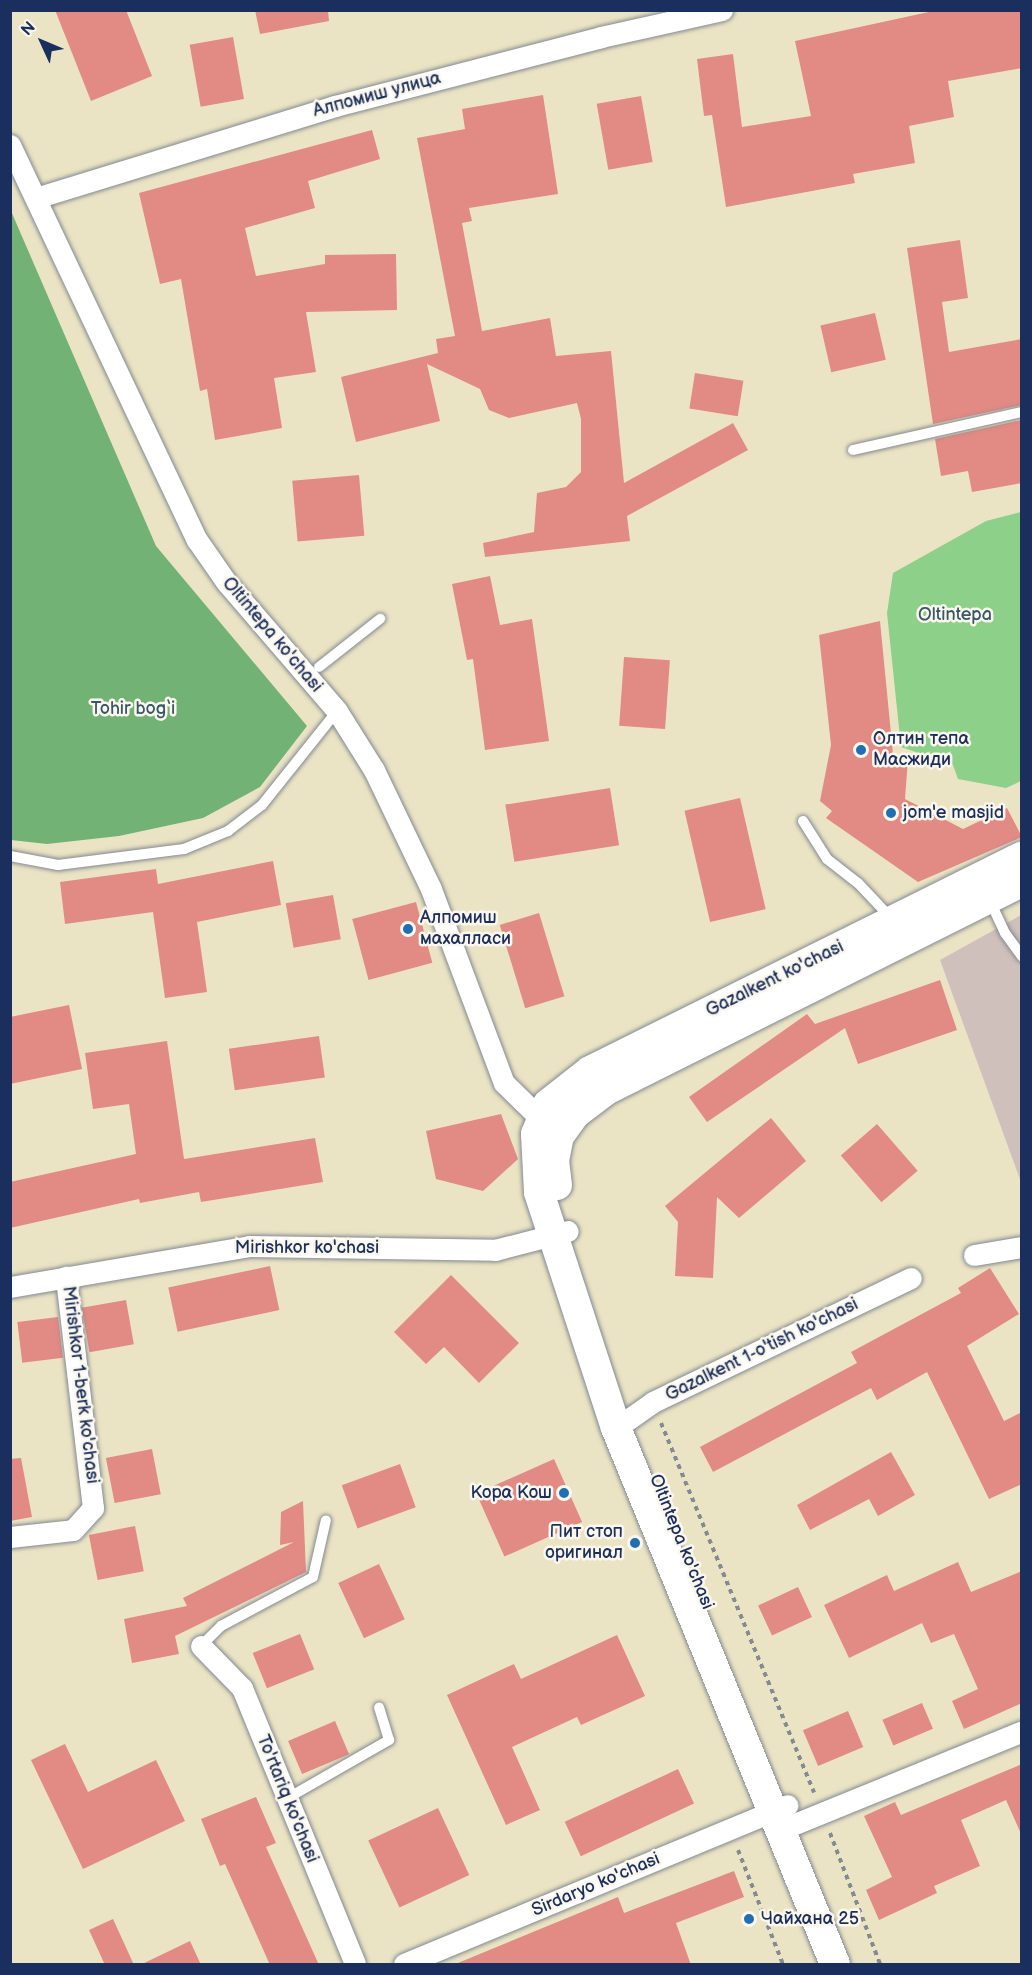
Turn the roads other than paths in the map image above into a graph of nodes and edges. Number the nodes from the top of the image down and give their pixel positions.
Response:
1 (723, 10) edge
2 (11, 147) edge
3 (36, 198) junction
4 (1022, 412) edge
5 (854, 450) dead end
6 (380, 619) dead end
7 (319, 667) dead end
8 (337, 711) junction
9 (803, 821) dead end
10 (10, 856) edge
11 (1022, 857) edge
12 (1022, 882) edge
13 (984, 888) junction
14 (893, 921) junction
15 (1022, 956) edge
16 (549, 1127) junction
17 (560, 1234) junction
18 (1022, 1247) edge
19 (974, 1255) dead end
20 (66, 1277) junction
21 (911, 1278) dead end
22 (10, 1287) edge
23 (633, 1415) junction
24 (326, 1520) dead end
25 (10, 1537) edge
26 (201, 1646) joint
27 (379, 1707) dead end
28 (1022, 1731) edge
29 (286, 1799) junction
30 (784, 1817) junction
31 (355, 1965) edge
32 (404, 1965) edge
33 (835, 1965) edge
34 (851, 1965) edge

1 - 3 street, Алпомиш улица
2 - 3 street, Oltintepa ko'chasi
3 - 8 street, Oltintepa ko'chasi
4 - 5 lane
6 - 7 lane
8 - 10 lane
8 - 16 street, Oltintepa ko'chasi
9 - 14 lane
11 - 13 main road, Gazalkent ko'chasi
12 - 13 main road, Gazalkent ko'chasi
13 - 14 main road, Gazalkent ko'chasi
13 - 15 lane
13 - 16 main road, Gazalkent ko'chasi
14 - 16 main road, Gazalkent ko'chasi
16 - 17 main road, Oltintepa ko'chasi
17 - 20 street, Mirishkor ko'chasi
17 - 23 main road, Oltintepa ko'chasi
18 - 19 street
20 - 22 street, Mirishkor ko'chasi
20 - 25 street, Mirishkor 1-berk ko'chasi
21 - 23 street, Gazalkent 1-o'tish ko'chasi
23 - 30 main road, Oltintepa ko'chasi
24 - 26 lane
26 - 29 street, To'rtariq ko'chasi
27 - 29 lane
28 - 30 street, Sirdaryo ko'chasi
29 - 31 street, To'rtariq ko'chasi
30 - 32 street, Sirdaryo ko'chasi
30 - 33 main road, Oltintepa ko'chasi
30 - 34 main road, Oltintepa ko'chasi

